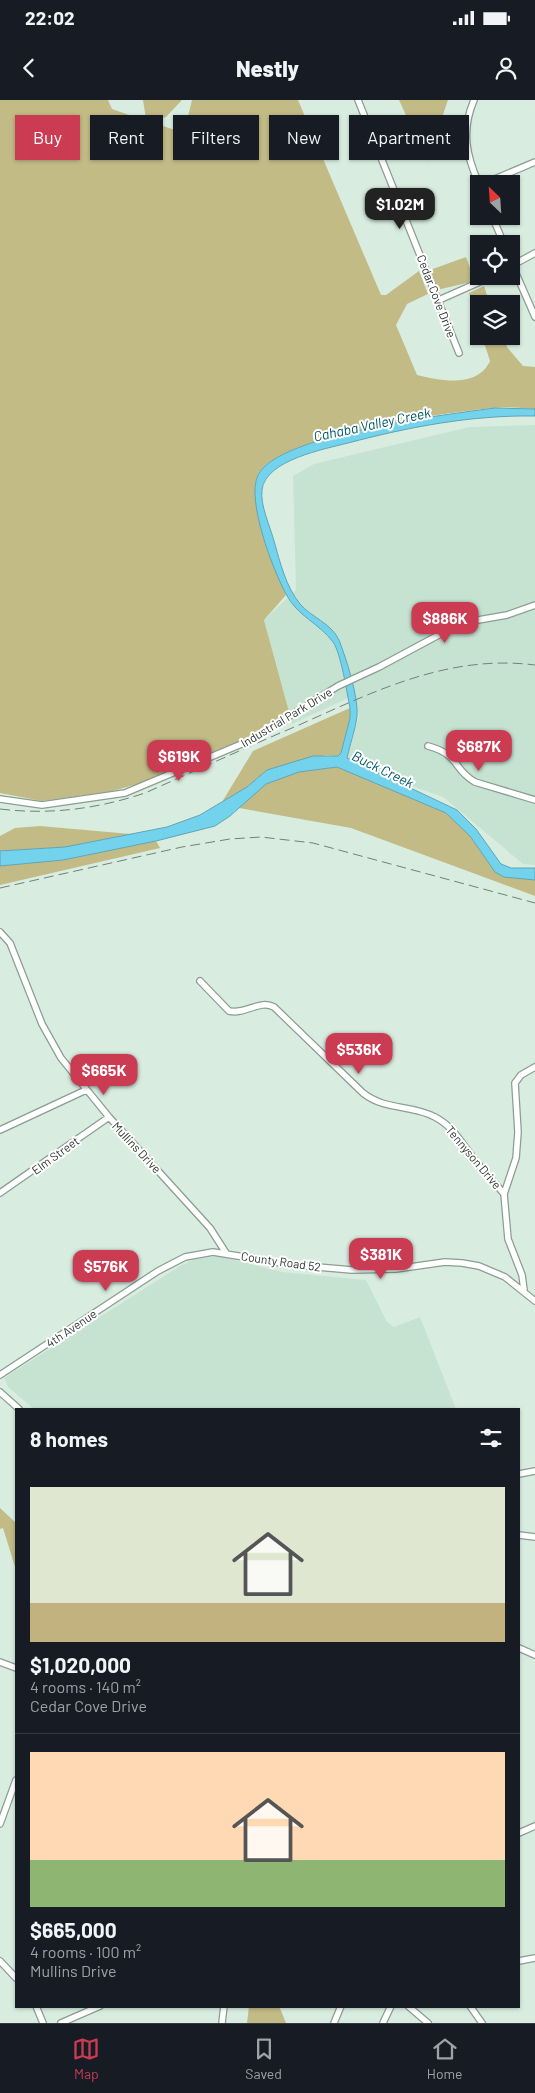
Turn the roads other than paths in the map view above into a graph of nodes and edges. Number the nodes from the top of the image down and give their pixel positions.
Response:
1 (358, 100) edge
2 (474, 100) edge
3 (535, 162) edge
4 (475, 175) edge
5 (504, 175) edge
6 (535, 253) edge
7 (520, 261) edge
8 (520, 283) edge
9 (473, 285) edge
10 (439, 300) junction
11 (535, 317) edge
12 (459, 353) dead end
13 (535, 605) edge
14 (428, 746) dead end
15 (0, 800) edge
16 (535, 800) edge
17 (1, 930) edge
18 (200, 981) dead end
19 (535, 1067) edge
20 (86, 1090) junction
21 (109, 1117) junction
22 (0, 1130) edge
23 (0, 1193) edge
24 (504, 1194) junction
25 (226, 1253) junction
26 (524, 1290) junction
27 (535, 1301) edge
28 (0, 1375) edge
29 (0, 1392) edge
30 (18, 1408) edge
31 (535, 1471) edge
32 (520, 1474) edge
33 (520, 1535) edge
34 (535, 1537) edge
35 (520, 1648) edge
36 (535, 1655) edge
37 (0, 1662) edge
38 (15, 1668) edge
39 (15, 1783) edge
40 (0, 1824) edge
41 (535, 1826) edge
42 (520, 1833) edge
43 (535, 1958) edge
44 (0, 1960) edge
45 (520, 1961) edge
46 (15, 1977) edge
47 (37, 2008) edge
48 (95, 2008) edge
49 (224, 2008) edge
50 (340, 2008) edge
51 (390, 2008) edge
52 (410, 2008) edge
53 (471, 2008) edge
54 (43, 2023) edge
55 (61, 2023) edge
56 (222, 2023) edge
57 (334, 2023) edge
58 (383, 2023) edge
59 (428, 2023) edge
60 (482, 2023) edge

1 - 10 street, Cedar Cove Drive
2 - 4 street
3 - 5 street
6 - 7 street
8 - 11 street
9 - 10 street
10 - 12 street, Cedar Cove Drive
13 - 15 street, Industrial Park Drive
14 - 16 street
17 - 20 street, Mullins Drive
18 - 24 street, Tennyson Drive
19 - 24 street
20 - 21 street, Mullins Drive
20 - 22 street
21 - 23 street, Elm Street
21 - 25 street, Mullins Drive
24 - 26 street
25 - 26 street, County Road 52
25 - 28 street, 4th Avenue
26 - 27 street, County Road 52
29 - 30 street
31 - 32 street
33 - 34 street
35 - 36 street
37 - 38 street
39 - 40 street
41 - 42 street
43 - 45 street
44 - 46 street
47 - 54 street
48 - 55 street
49 - 56 street
50 - 57 street
51 - 58 street
52 - 59 street
53 - 60 street

